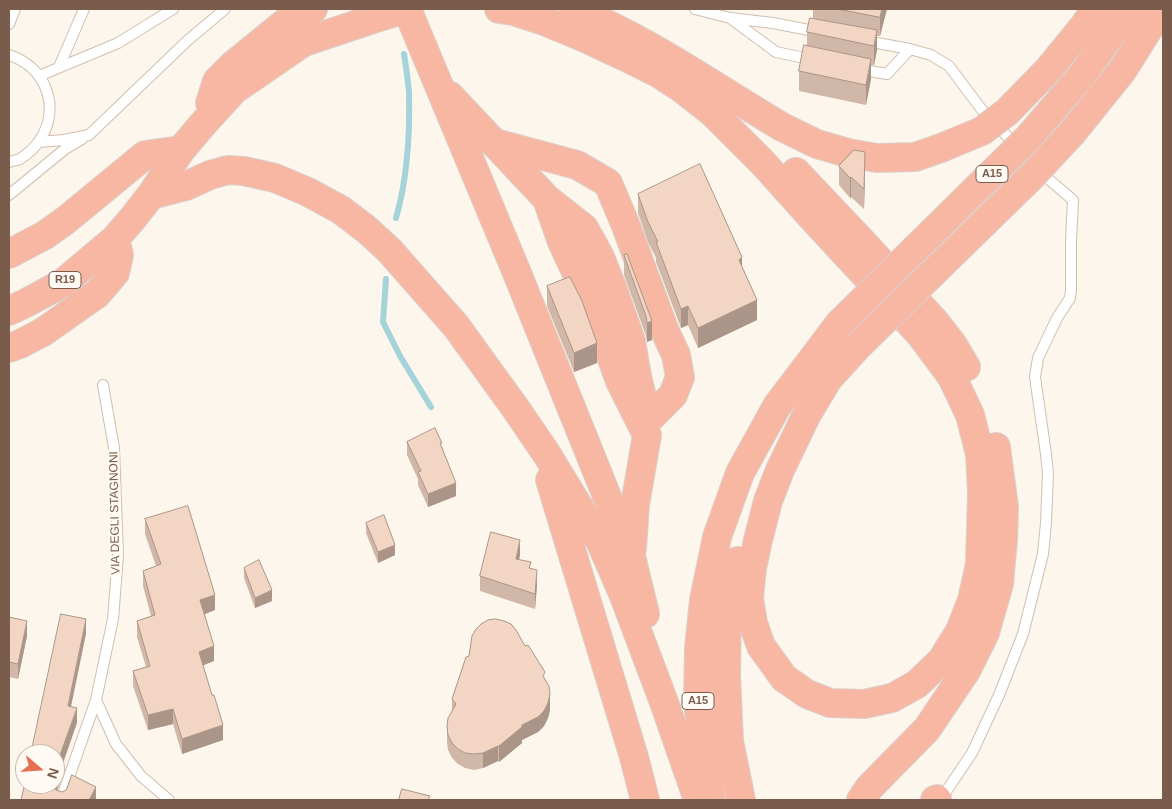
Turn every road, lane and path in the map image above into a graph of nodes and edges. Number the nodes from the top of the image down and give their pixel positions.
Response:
1 (15, 9) edge
2 (84, 9) edge
3 (173, 9) edge
4 (225, 9) edge
5 (312, 9) edge
6 (406, 9) edge
7 (499, 9) edge
8 (573, 9) edge
9 (695, 9) edge
10 (1096, 9) edge
11 (1129, 9) edge
12 (1161, 9) edge
13 (161, 13) edge
14 (730, 18) junction
15 (9, 24) edge
16 (828, 34) edge
17 (853, 38) edge
18 (910, 49) junction
19 (9, 55) edge
20 (822, 62) edge
21 (59, 67) junction
22 (848, 67) edge
23 (39, 76) junction
24 (439, 84) junction
25 (681, 88) junction
26 (203, 124) junction
27 (89, 135) junction
28 (38, 142) junction
29 (495, 143) junction
30 (181, 150) junction
31 (9, 162) edge
32 (524, 174) junction
33 (9, 195) edge
34 (152, 195) junction
35 (547, 199) junction
36 (115, 238) junction
37 (9, 254) edge
38 (9, 311) edge
39 (9, 348) edge
40 (828, 379) junction
41 (103, 385) dead end
42 (516, 409) junction
43 (646, 438) junction
44 (631, 556) junction
45 (96, 700) junction
46 (665, 705) junction
47 (61, 800) edge
48 (169, 800) edge
49 (645, 800) edge
50 (698, 800) edge
51 (712, 800) edge
52 (741, 800) edge
53 (861, 800) edge
54 (936, 800) edge

1 - 15 lane
2 - 21 lane
3 - 13 lane
4 - 27 lane
5 - 26 highway
6 - 24 highway
6 - 26 highway
7 - 25 highway
8 - 10 highway, bridge
9 - 14 lane
11 - 51 highway, A15 / A15, bridge
12 - 40 highway, A15 / A15, bridge
13 - 21 lane
14 - 16 lane
14 - 20 lane
17 - 18 lane
18 - 22 lane
18 - 54 lane
19 - 23 lane
21 - 23 lane
23 - 28 lane
24 - 29 highway
24 - 44 highway
25 - 40 highway
25 - 53 highway
26 - 30 highway
27 - 28 lane
27 - 33 lane
28 - 31 lane
29 - 32 highway
29 - 43 highway
30 - 34 highway
30 - 37 highway
32 - 35 highway
32 - 43 highway
34 - 36 highway, R19
34 - 42 highway
35 - 43 highway
35 - 43 highway
36 - 38 highway, R19
36 - 39 highway
40 - 52 highway, A15 / A15
41 - 45 lane, VIA DEGLI STAGNONI
42 - 46 highway
42 - 49 highway
43 - 44 highway
44 - 46 highway
45 - 47 lane, VIA DEGLI STAGNONI
45 - 48 lane
46 - 50 highway

